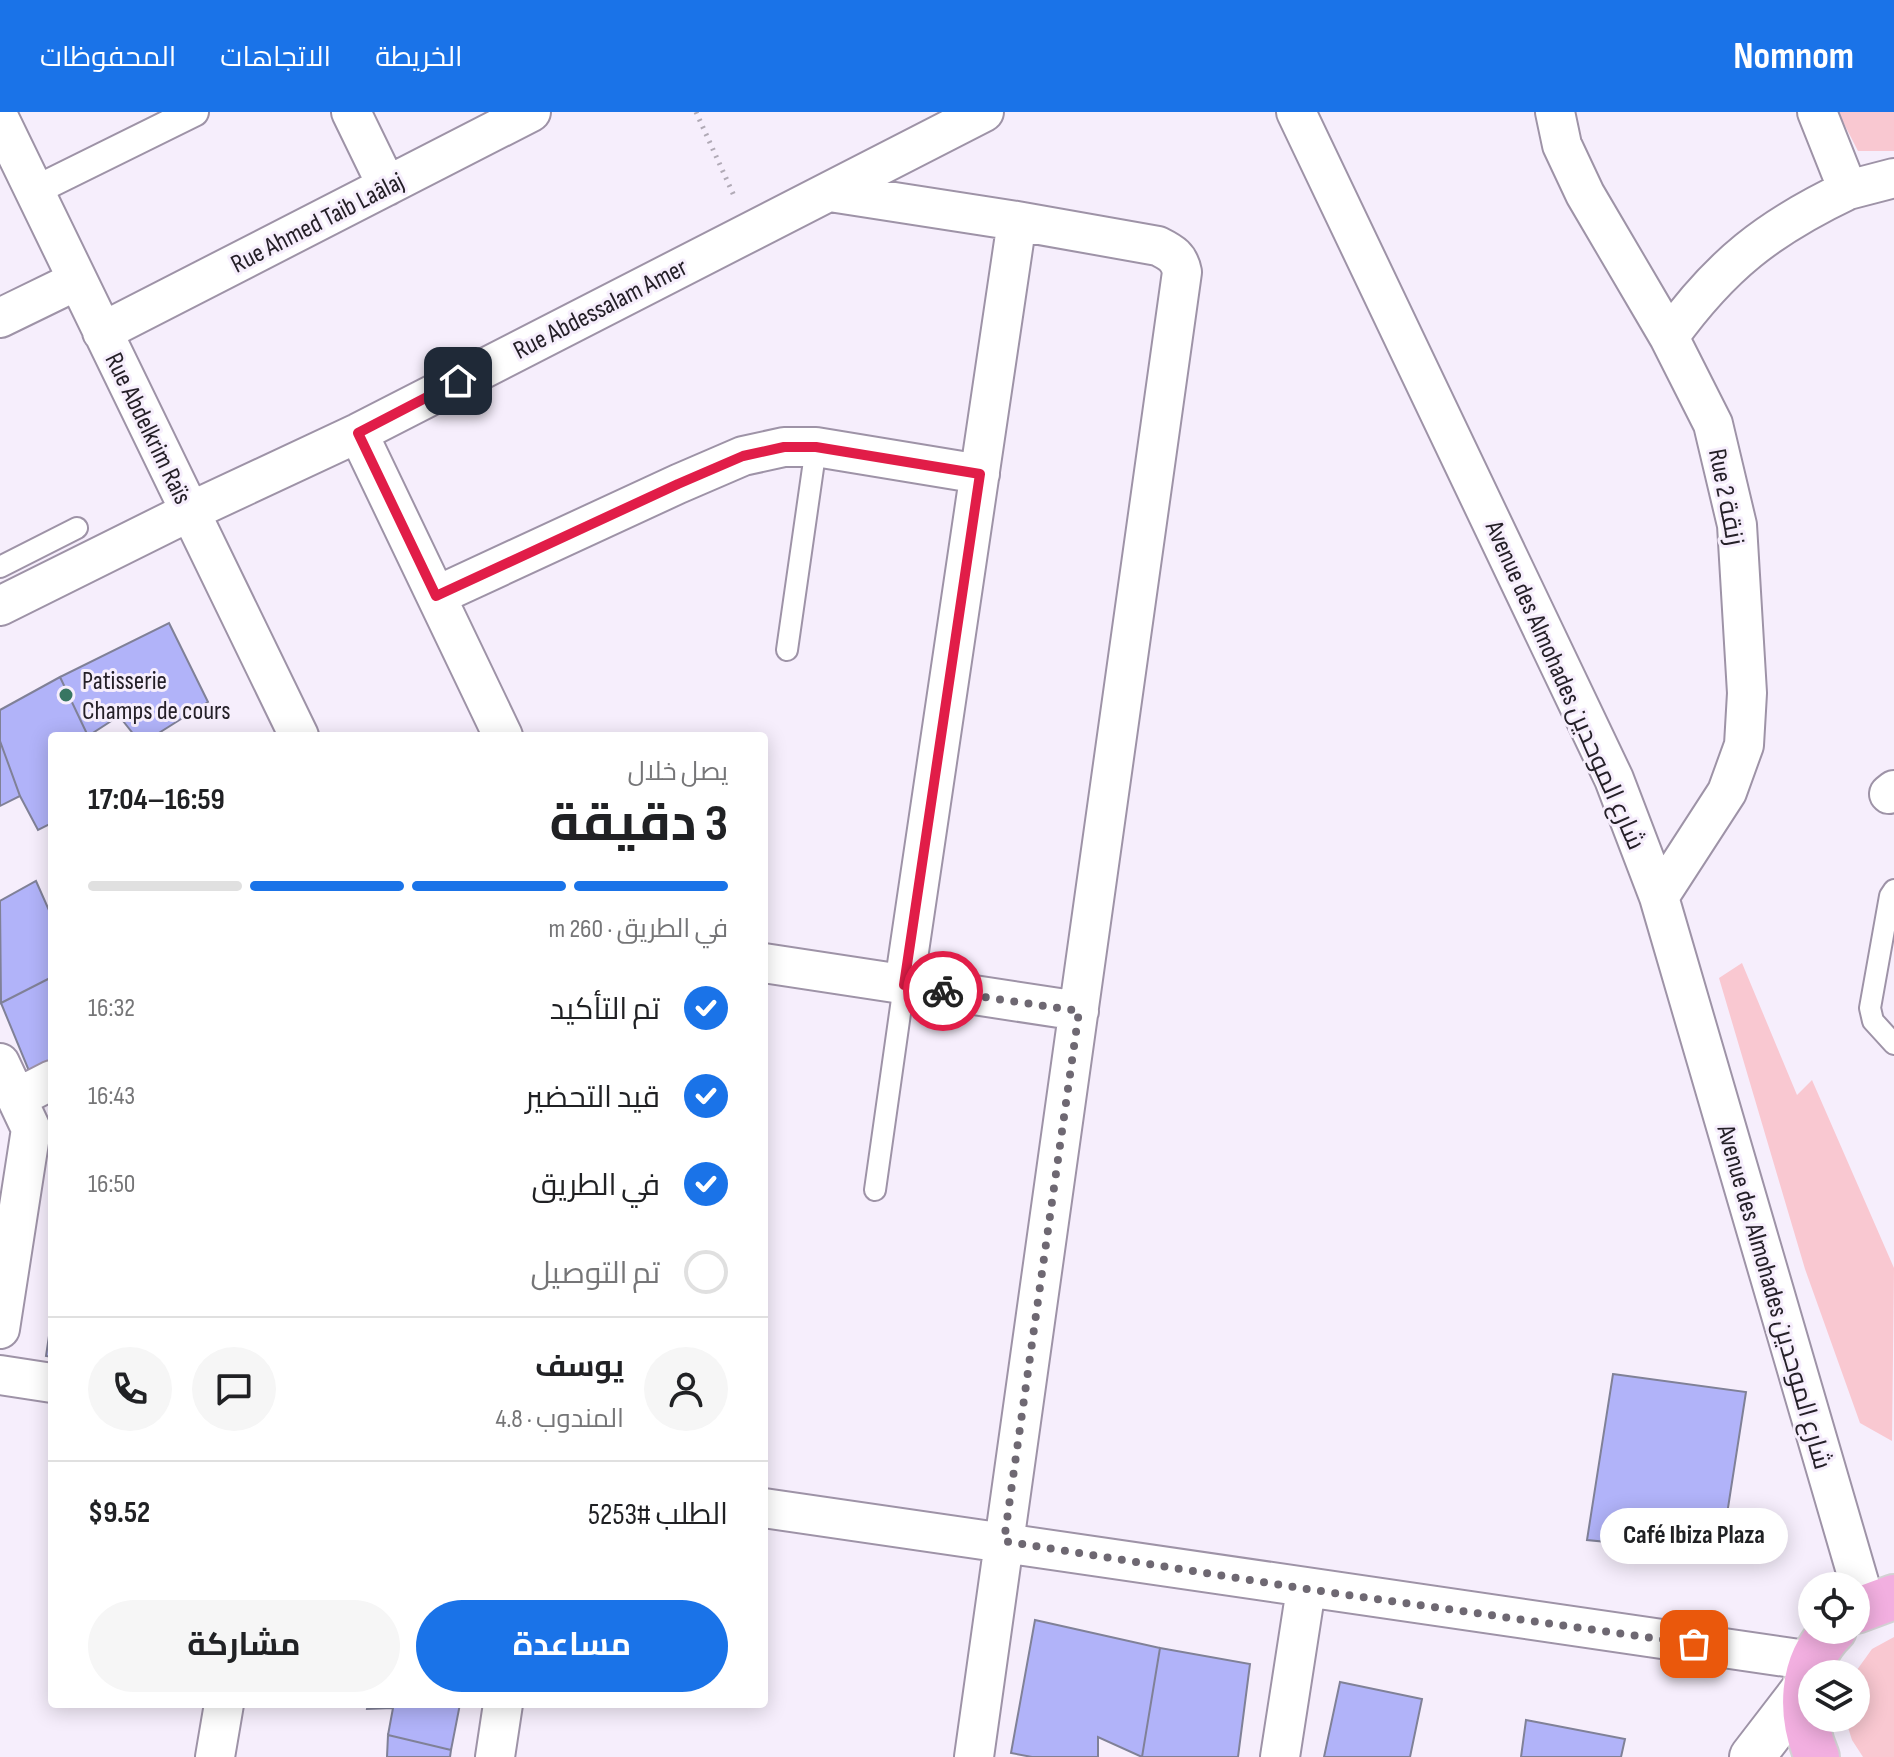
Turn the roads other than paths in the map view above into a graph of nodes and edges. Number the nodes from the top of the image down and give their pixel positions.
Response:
1 (194, 112) edge
2 (351, 112) edge
3 (984, 112) edge
4 (1296, 112) edge
5 (1555, 112) edge
6 (1817, 112) edge
7 (526, 113) edge
8 (3, 134) edge
9 (1894, 178) edge
10 (387, 186) junction
11 (1848, 190) junction
12 (34, 191) junction
13 (830, 192) junction
14 (1017, 221) junction
15 (76, 281) junction
16 (0, 318) edge
17 (102, 332) junction
18 (1669, 337) junction
19 (358, 433) junction
20 (816, 447) junction
21 (980, 474) junction
22 (189, 512) junction
23 (77, 528) dead end
24 (0, 567) edge
25 (436, 596) junction
26 (0, 606) edge
27 (787, 650) dead end
28 (297, 732) edge
29 (501, 732) edge
30 (1894, 890) edge
31 (1659, 897) junction
32 (768, 964) edge
33 (904, 985) junction
34 (1079, 1011) junction
35 (1894, 1044) edge
36 (0, 1063) edge
37 (48, 1082) edge
38 (17, 1098) junction
39 (875, 1190) dead end
40 (0, 1329) edge
41 (0, 1375) edge
42 (48, 1382) edge
43 (768, 1509) edge
44 (1004, 1541) junction
45 (1843, 1572) edge
46 (1306, 1589) junction
47 (1798, 1618) edge
48 (1840, 1644) edge
49 (1844, 1644) edge
50 (223, 1708) edge
51 (502, 1708) edge
52 (215, 1757) edge
53 (495, 1757) edge
54 (974, 1757) edge
55 (1280, 1757) edge
56 (1752, 1757) edge
57 (1817, 1757) edge

1 - 12 street
2 - 10 street
3 - 13 street, Rue Abdessalam Amer
4 - 31 street, Avenue des Almohades شارع الموحدين
5 - 18 street, Rue 2 زنقة
6 - 11 street
7 - 10 street, Rue Ahmed Taib Laâlaj
8 - 12 street, Rue Abdelkrim Raïs
9 - 11 street
10 - 17 street, Rue Ahmed Taib Laâlaj
11 - 18 street
12 - 15 street, Rue Abdelkrim Raïs
13 - 14 street
13 - 19 street, Rue Abdessalam Amer
14 - 21 street
14 - 34 street
15 - 16 street
15 - 17 street, Rue Abdelkrim Raïs
17 - 22 street, Rue Abdelkrim Raïs
18 - 31 street, Rue 2 زنقة
19 - 22 street, Rue Abdessalam Amer
19 - 25 street
20 - 21 street
20 - 25 street
20 - 27 lane
21 - 33 street
22 - 26 street, Rue Abdessalam Amer
22 - 28 street, Rue Abdelkrim Raïs
23 - 24 lane
25 - 29 street
30 - 35 lane
31 - 45 street, Avenue des Almohades شارع الموحدين
32 - 33 street
33 - 34 street
33 - 39 lane
34 - 44 street
36 - 38 street
37 - 38 street
38 - 40 street
41 - 42 street
43 - 44 street
44 - 46 street
44 - 54 street
46 - 47 street
46 - 55 street
48 - 56 street
49 - 57 main road
50 - 52 street
51 - 53 street

